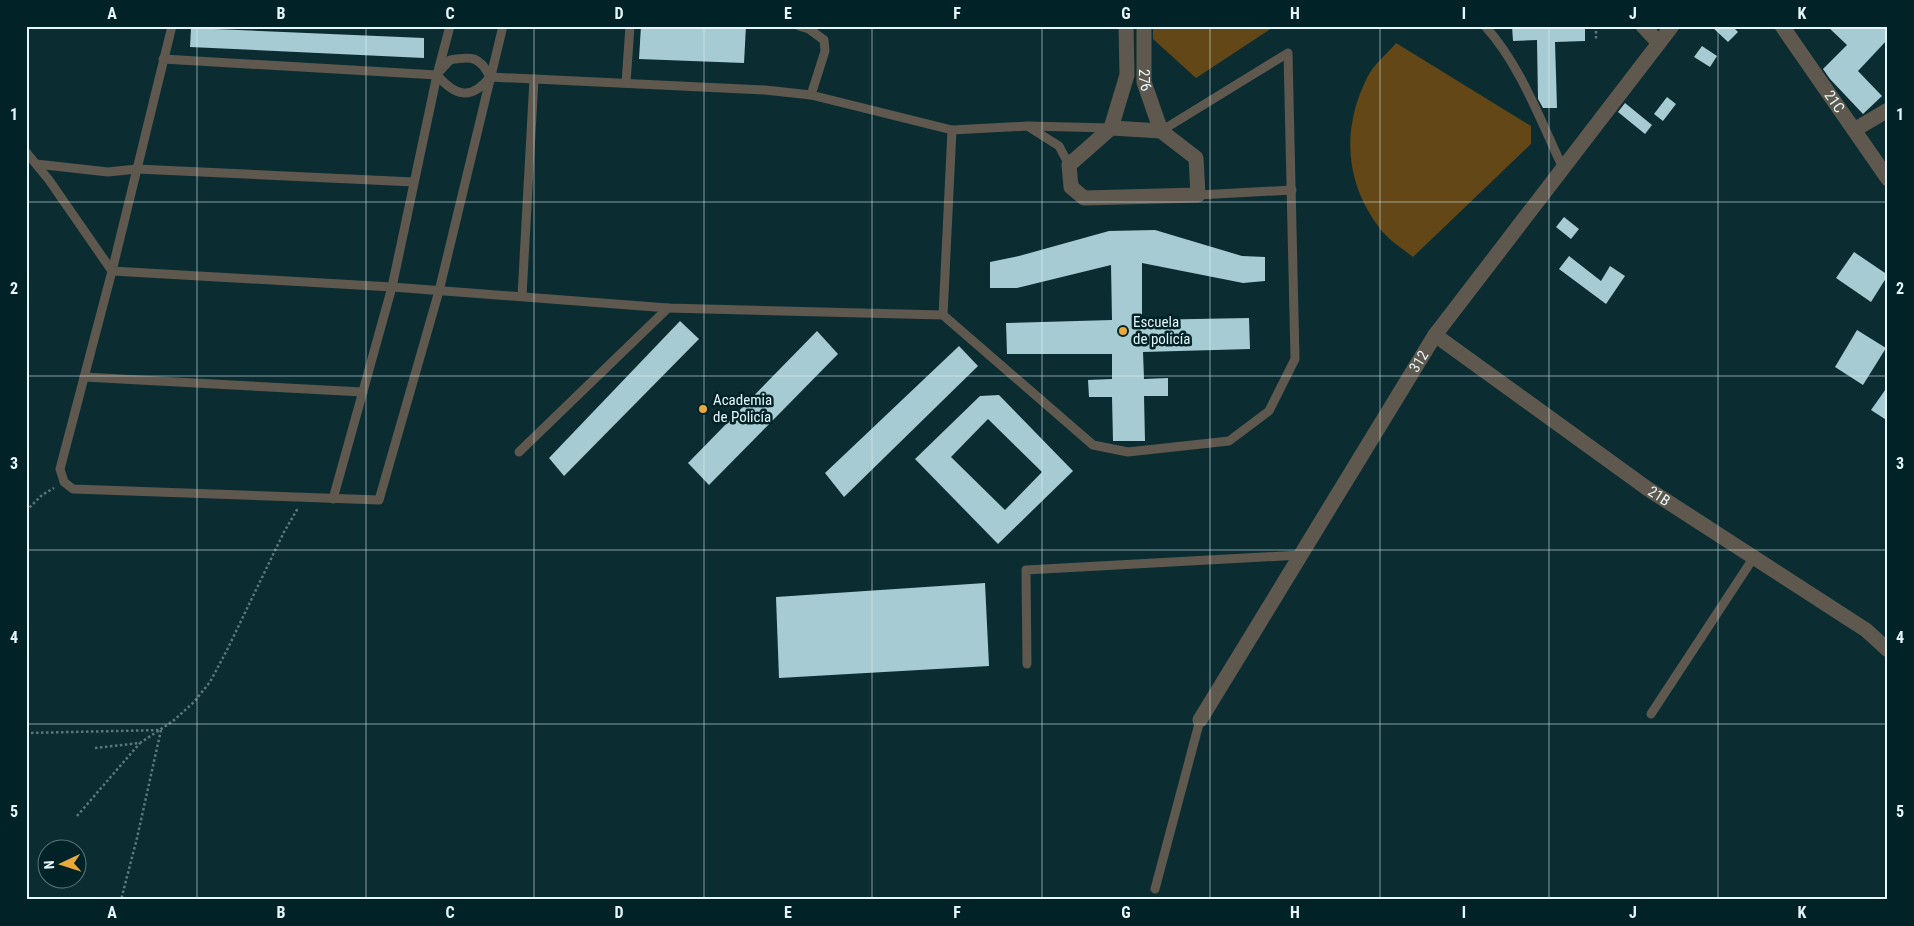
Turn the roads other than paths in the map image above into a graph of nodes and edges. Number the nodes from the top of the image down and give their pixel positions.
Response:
1 (172, 26) edge
2 (450, 26) edge
3 (503, 26) edge
4 (630, 26) edge
5 (799, 26) edge
6 (1126, 26) edge
7 (1144, 26) edge
8 (1485, 26) edge
9 (1643, 26) edge
10 (1672, 26) edge
11 (1782, 26) edge
12 (1659, 43) junction
13 (163, 59) junction
14 (437, 75) junction
15 (490, 77) junction
16 (534, 79) junction
17 (626, 83) junction
18 (811, 95) junction
19 (1888, 110) edge
20 (1028, 126) junction
21 (1111, 128) junction
22 (952, 130) junction
23 (1854, 130) junction
24 (1161, 131) junction
25 (26, 152) edge
26 (36, 164) junction
27 (1069, 165) junction
28 (1563, 168) junction
29 (137, 169) junction
30 (1888, 179) edge
31 (414, 182) junction
32 (1292, 190) junction
33 (1198, 195) junction
34 (112, 271) junction
35 (392, 287) junction
36 (440, 291) junction
37 (522, 296) junction
38 (668, 308) junction
39 (943, 315) junction
40 (1435, 336) junction
41 (84, 377) junction
42 (363, 392) junction
43 (519, 452) dead end
44 (333, 499) junction
45 (1301, 555) junction
46 (1754, 557) junction
47 (1888, 650) edge
48 (1027, 664) dead end
49 (1651, 714) dead end
50 (1200, 720) joint
51 (1155, 889) dead end

1 - 13 lane
2 - 14 lane
3 - 15 lane
4 - 17 lane
5 - 18 lane
6 - 21 street, 276
7 - 24 street, 276
8 - 28 lane
9 - 12 street
10 - 12 street, 312
11 - 23 street, 21C
12 - 28 street, 312
13 - 14 lane
13 - 29 lane
14 - 15 lane
14 - 15 lane
14 - 31 lane
15 - 16 lane
15 - 36 lane
16 - 17 lane
16 - 37 lane
17 - 18 lane
18 - 22 lane
19 - 23 street
20 - 21 lane
20 - 22 lane
20 - 27 lane
21 - 24 street
21 - 27 street
22 - 39 lane
23 - 30 street, 21C
24 - 32 lane
24 - 33 street
25 - 26 lane
26 - 29 lane
26 - 34 lane
27 - 33 street
28 - 40 street, 312
29 - 31 lane
29 - 34 lane
31 - 35 lane
32 - 33 lane
32 - 39 lane
34 - 35 lane
34 - 41 lane
35 - 36 lane
35 - 42 lane
36 - 37 lane
36 - 44 lane
37 - 38 lane
38 - 39 lane
38 - 43 lane
40 - 45 street, 312
40 - 46 street, 21B
41 - 42 lane
41 - 44 lane
42 - 44 lane
45 - 48 lane
45 - 50 street, 312
46 - 47 street, 21B
46 - 49 lane
50 - 51 lane

